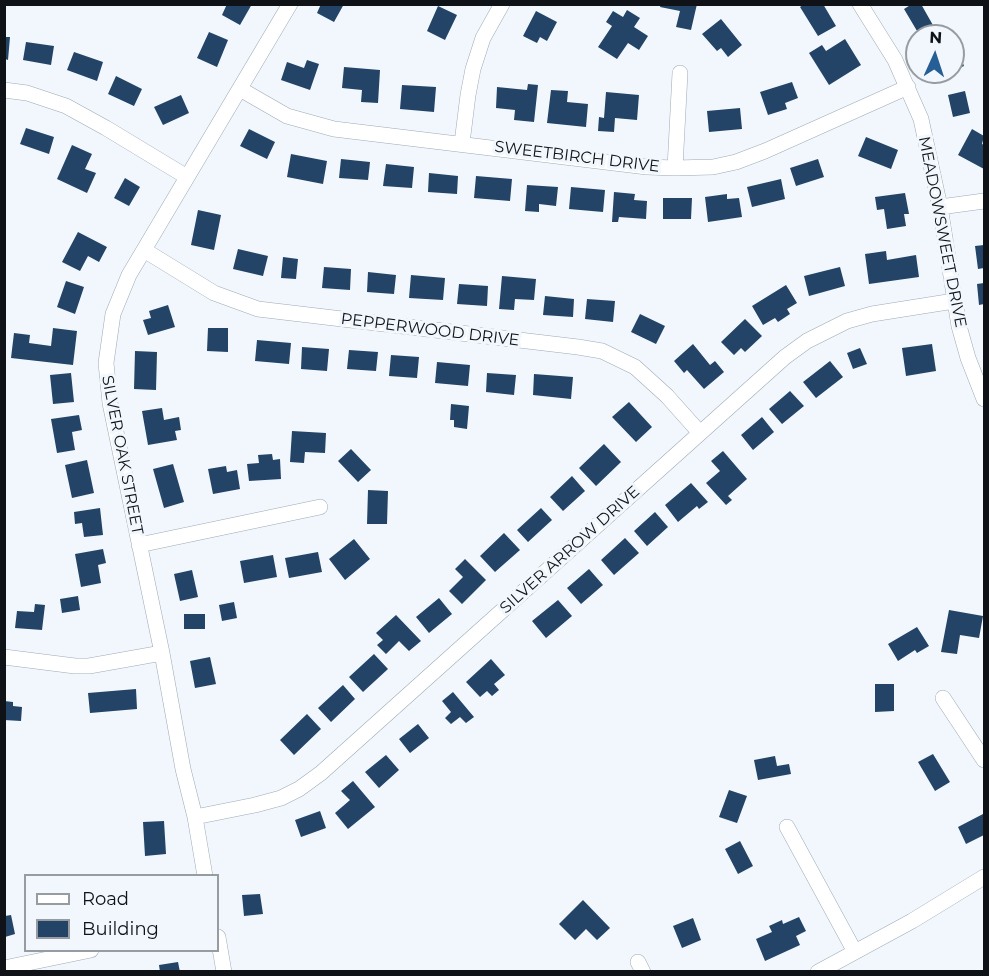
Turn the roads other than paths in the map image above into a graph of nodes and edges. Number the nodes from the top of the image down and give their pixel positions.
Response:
1 (290, 4) edge
2 (502, 4) edge
3 (860, 4) edge
4 (680, 73) dead end
5 (908, 87) junction
6 (240, 89) junction
7 (4, 90) edge
8 (462, 143) junction
9 (675, 168) junction
10 (187, 177) junction
11 (984, 201) edge
12 (940, 207) junction
13 (144, 250) junction
14 (954, 301) junction
15 (984, 399) edge
16 (700, 433) junction
17 (320, 507) dead end
18 (140, 545) junction
19 (162, 653) junction
20 (4, 657) edge
21 (943, 698) dead end
22 (984, 760) edge
23 (195, 817) junction
24 (787, 827) dead end
25 (205, 874) edge
26 (984, 877) edge
27 (219, 943) edge
28 (87, 952) edge
29 (855, 952) junction
30 (4, 968) edge
31 (224, 972) edge
32 (818, 972) edge

1 - 6 street, SILVER OAK STREET
2 - 8 street
3 - 5 street, MEADOWSWEET DRIVE
4 - 9 street
5 - 9 street, SWEETBIRCH DRIVE
5 - 12 street, MEADOWSWEET DRIVE
6 - 8 street, SWEETBIRCH DRIVE
6 - 10 street, SILVER OAK STREET
7 - 10 street
8 - 9 street, SWEETBIRCH DRIVE
10 - 13 street, SILVER OAK STREET
11 - 12 street
12 - 14 street, MEADOWSWEET DRIVE
13 - 16 street, PEPPERWOOD DRIVE
13 - 18 street, SILVER OAK STREET
14 - 15 street, MEADOWSWEET DRIVE
14 - 16 street, SILVER ARROW DRIVE
16 - 23 street, SILVER ARROW DRIVE
17 - 18 street
18 - 19 street, SILVER OAK STREET
19 - 20 street
19 - 23 street, SILVER OAK STREET
21 - 22 street
23 - 25 street, SILVER OAK STREET
24 - 29 street
26 - 29 street
27 - 31 street
28 - 30 street
29 - 32 street

